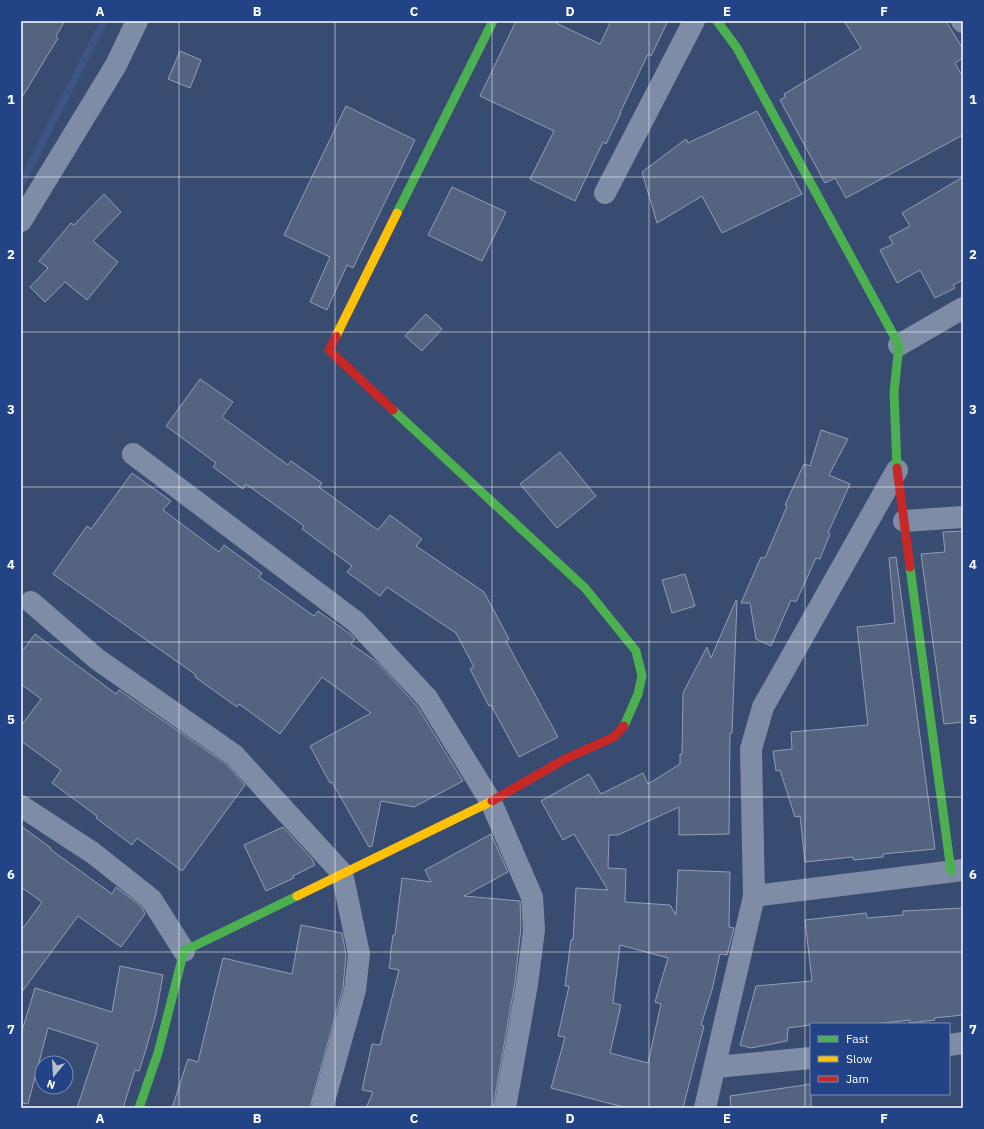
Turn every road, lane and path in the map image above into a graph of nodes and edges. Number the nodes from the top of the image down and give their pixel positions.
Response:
1 (137, 21) edge
2 (493, 21) edge
3 (694, 21) edge
4 (716, 21) edge
5 (605, 193) dead end
6 (21, 220) edge
7 (963, 308) edge
8 (899, 345) junction
9 (132, 454) dead end
10 (898, 470) junction
11 (963, 517) edge
12 (904, 521) junction
13 (31, 602) dead end
14 (492, 802) junction
15 (21, 806) edge
16 (957, 870) edge
17 (342, 873) junction
18 (754, 896) junction
19 (184, 951) junction
20 (963, 1043) edge
21 (950, 1045) edge
22 (810, 1058) edge
23 (716, 1067) junction
24 (139, 1108) edge
25 (322, 1108) edge
26 (505, 1108) edge
27 (705, 1108) edge

1 - 6 street
2 - 14 street
3 - 5 street
4 - 8 street
7 - 8 street
8 - 10 street
9 - 14 street
10 - 12 street
10 - 18 street
11 - 12 street
12 - 16 street
13 - 17 street
14 - 17 street
14 - 26 street
15 - 19 street
16 - 18 street
17 - 19 street
17 - 25 street
18 - 23 street
19 - 24 street
20 - 21 street
22 - 23 street
23 - 27 street

